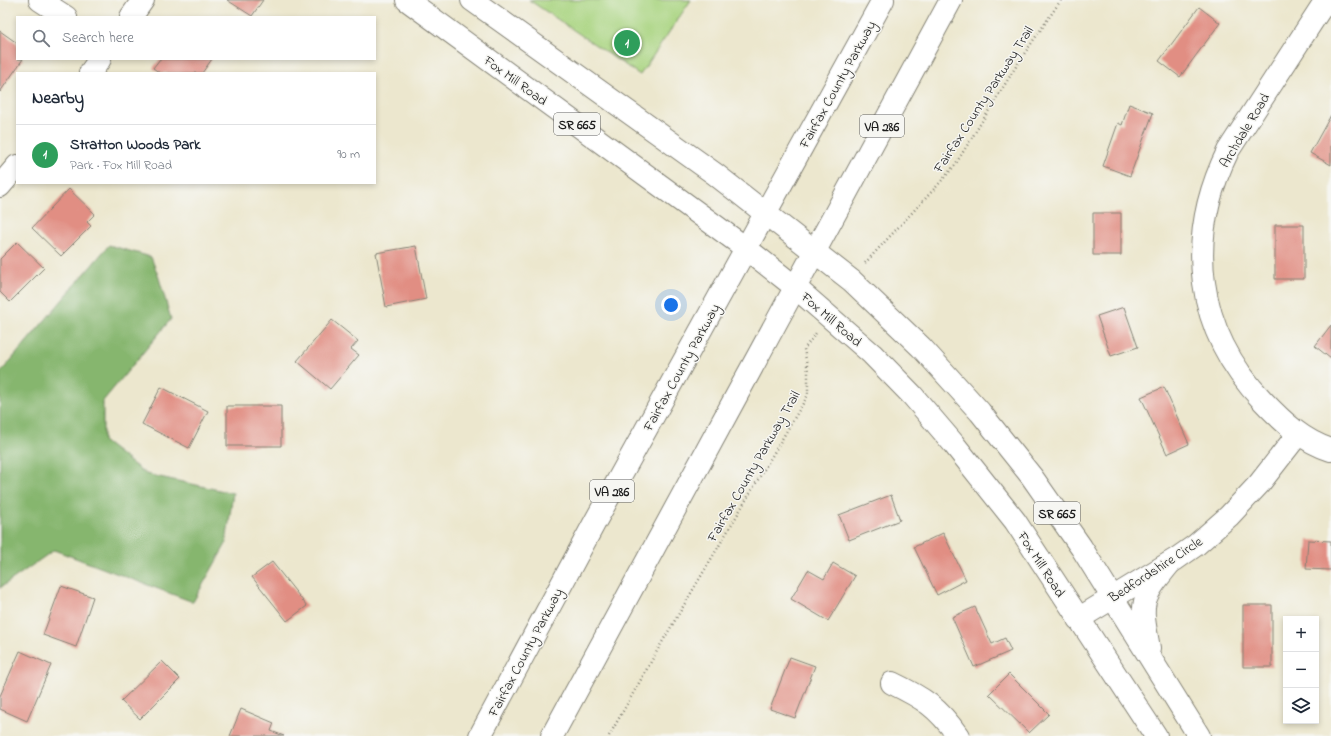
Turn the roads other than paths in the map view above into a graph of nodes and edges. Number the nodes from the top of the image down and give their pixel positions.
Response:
1 (40, 0) edge
2 (143, 0) edge
3 (407, 0) edge
4 (472, 0) edge
5 (883, 0) edge
6 (951, 0) edge
7 (1326, 0) edge
8 (64, 16) edge
9 (132, 16) edge
10 (99, 60) edge
11 (91, 72) edge
12 (16, 167) edge
13 (0, 186) edge
14 (766, 214) junction
15 (747, 249) junction
16 (816, 253) junction
17 (795, 287) junction
18 (1298, 434) junction
19 (1331, 450) edge
20 (1170, 563) junction
21 (1112, 597) junction
22 (1078, 619) junction
23 (1150, 659) junction
24 (892, 683) dead end
25 (480, 736) edge
26 (552, 736) edge
27 (958, 736) edge
28 (1156, 736) edge
29 (1199, 736) edge

1 - 8 main road
2 - 9 main road
3 - 15 main road, Fox Mill Road / SR 665
4 - 14 main road, SR 665
5 - 14 main road, Fairfax County Parkway / VA 286
6 - 16 main road, VA 286
7 - 18 main road, Archdale Road
10 - 11 main road
12 - 13 main road
14 - 15 main road, Fairfax County Parkway / VA 286
14 - 16 main road, SR 665
15 - 17 main road, Fox Mill Road / SR 665
15 - 25 main road, Fairfax County Parkway / VA 286
16 - 17 main road, VA 286
16 - 21 main road, SR 665
17 - 22 main road, Fox Mill Road / SR 665
17 - 26 main road, VA 286
18 - 19 main road
18 - 20 main road, Bedfordshire Circle
20 - 21 main road, Bedfordshire Circle
20 - 23 main road
21 - 22 main road, Bedfordshire Circle
21 - 23 main road, SR 665
22 - 28 main road, Fox Mill Road / SR 665
23 - 29 main road, SR 665
24 - 27 main road

